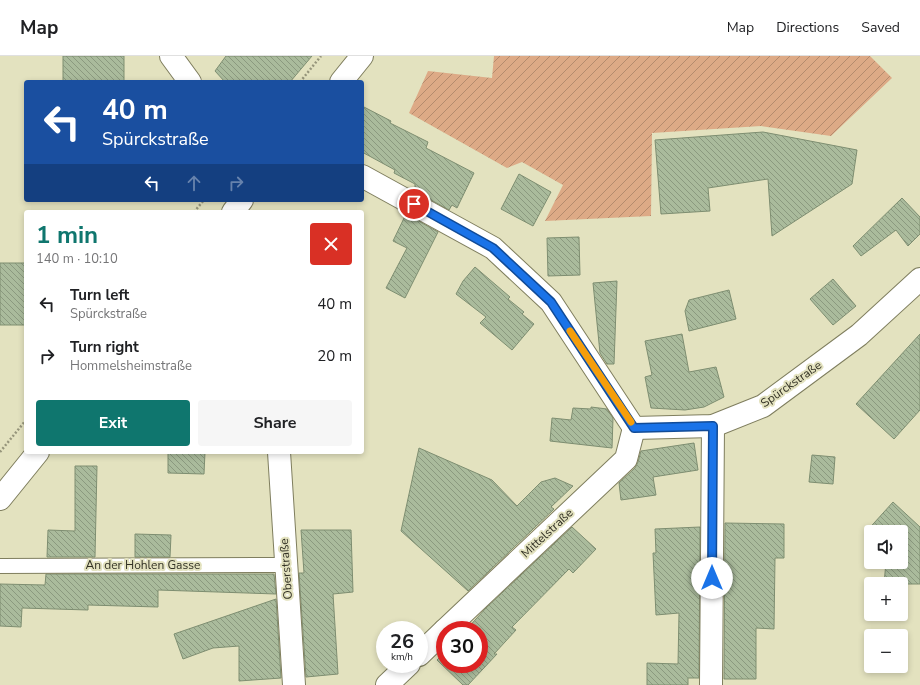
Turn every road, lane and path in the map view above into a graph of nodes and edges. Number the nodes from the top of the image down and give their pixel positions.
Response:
1 (171, 56) edge
2 (321, 56) edge
3 (362, 56) edge
4 (189, 80) edge
5 (302, 80) edge
6 (343, 80) edge
7 (364, 177) edge
8 (202, 202) edge
9 (196, 210) edge
10 (920, 278) edge
11 (24, 422) edge
12 (713, 426) junction
13 (634, 428) junction
14 (0, 452) edge
15 (36, 454) edge
16 (279, 454) edge
17 (0, 498) edge
18 (285, 565) junction
19 (0, 566) edge
20 (455, 621) edge
21 (436, 639) edge
22 (428, 646) edge
23 (400, 673) edge
24 (294, 685) edge
25 (387, 685) edge
26 (711, 685) edge

1 - 4 street
2 - 5 path
3 - 6 street
7 - 13 street
8 - 9 path
10 - 12 street, Spürckstraße
11 - 14 path
12 - 13 street, Spürckstraße
12 - 26 street
13 - 20 street, Mittelstraße
15 - 17 street
16 - 18 street, Oberstraße
18 - 19 lane, An der Hohlen Gasse
18 - 24 street, Oberstraße
21 - 22 street, Mittelstraße
23 - 25 street

